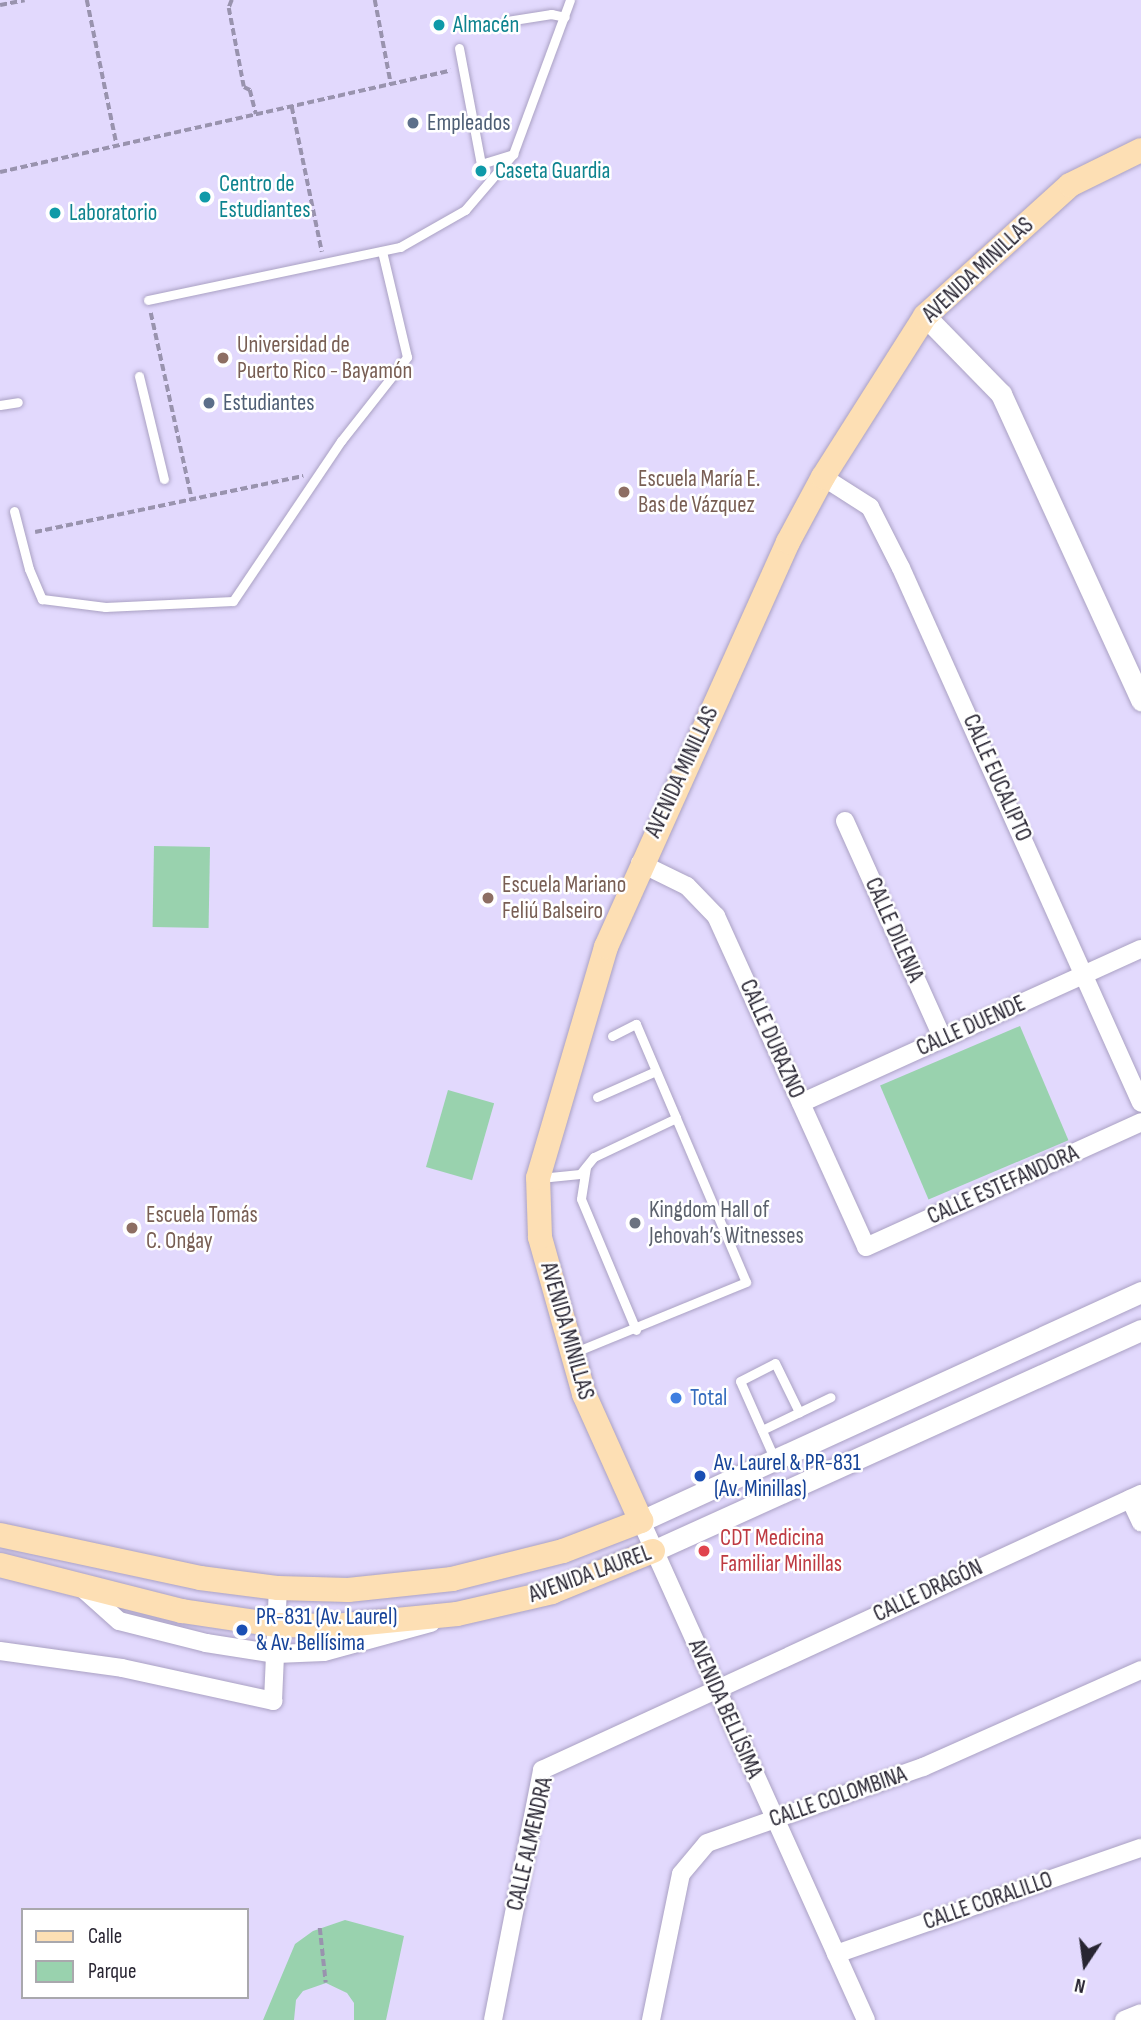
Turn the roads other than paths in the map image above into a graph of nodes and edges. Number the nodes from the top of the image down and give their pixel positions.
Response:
1 (570, 0) edge
2 (565, 17) junction
3 (507, 20) dead end
4 (459, 48) dead end
5 (1141, 150) edge
6 (513, 154) junction
7 (382, 251) junction
8 (148, 300) road end
9 (925, 316) junction
10 (139, 376) dead end
11 (18, 401) dead end
12 (0, 405) edge
13 (823, 477) junction
14 (164, 479) dead end
15 (14, 511) dead end
16 (1141, 700) edge
17 (845, 821) dead end
18 (640, 863) junction
19 (1141, 949) edge
20 (1086, 974) junction
21 (612, 1036) dead end
22 (943, 1039) junction
23 (656, 1071) junction
24 (597, 1097) dead end
25 (801, 1103) junction
26 (1141, 1103) edge
27 (676, 1118) junction
28 (1141, 1122) edge
29 (586, 1167) junction
30 (538, 1178) junction
31 (866, 1247) joint
32 (1141, 1292) edge
33 (636, 1330) junction
34 (1141, 1330) edge
35 (573, 1353) junction
36 (831, 1396) dead end
37 (799, 1412) junction
38 (762, 1430) junction
39 (775, 1460) junction
40 (1136, 1497) edge
41 (640, 1521) junction
42 (1141, 1523) edge
43 (0, 1535) edge
44 (653, 1551) junction
45 (0, 1565) edge
46 (78, 1585) junction
47 (278, 1588) junction
48 (457, 1614) junction
49 (277, 1625) junction
50 (0, 1651) edge
51 (276, 1654) junction
52 (1141, 1670) edge
53 (715, 1688) junction
54 (775, 1818) junction
55 (1141, 1848) edge
56 (836, 1954) junction
57 (1141, 2013) edge
58 (493, 2020) edge
59 (651, 2020) edge
60 (866, 2020) edge
61 (1124, 2020) edge

1 - 2 lane
2 - 3 lane
2 - 6 lane
4 - 6 lane
5 - 9 main road, AVENIDA MINILLAS
6 - 7 lane
7 - 8 lane
7 - 15 lane
9 - 13 main road, AVENIDA MINILLAS
9 - 16 street
10 - 14 lane
11 - 12 lane
13 - 18 main road, AVENIDA MINILLAS
13 - 20 street, CALLE EUCALIPTO
17 - 22 street, CALLE DILENIA
18 - 25 street, CALLE DURAZNO
18 - 30 main road, AVENIDA MINILLAS
19 - 20 street, CALLE DUENDE
20 - 22 street, CALLE DUENDE
20 - 26 street, CALLE EUCALIPTO
21 - 23 lane
22 - 25 street, CALLE DUENDE
23 - 24 lane
23 - 27 lane
25 - 31 street, CALLE DURAZNO
27 - 29 lane
27 - 33 lane
28 - 31 street, CALLE ESTEFANDORA
29 - 30 lane
29 - 33 lane
30 - 35 main road, AVENIDA MINILLAS
32 - 39 street, AVENIDA LAUREL
33 - 35 lane
34 - 44 street, AVENIDA LAUREL
35 - 41 main road, AVENIDA MINILLAS
36 - 37 lane
37 - 38 lane
37 - 38 lane
38 - 39 lane
39 - 41 street, AVENIDA LAUREL
40 - 42 street
40 - 53 street, CALLE DRAGÓN
41 - 44 street, AVENIDA BELLÍSIMA
41 - 47 main road, AVENIDA LAUREL
43 - 47 main road, AVENIDA LAUREL
44 - 48 main road, AVENIDA LAUREL
44 - 53 street, AVENIDA BELLÍSIMA
45 - 46 main road, AVENIDA LAUREL
46 - 49 main road, AVENIDA LAUREL
46 - 51 street
47 - 49 street
48 - 49 main road, AVENIDA LAUREL
48 - 51 street
49 - 51 street
50 - 51 street
52 - 54 street, CALLE COLOMBINA
53 - 54 street, AVENIDA BELLÍSIMA
53 - 58 street, CALLE ALMENDRA
54 - 56 street, AVENIDA BELLÍSIMA
54 - 59 street, CALLE COLOMBINA
55 - 56 street, CALLE CORALILLO
56 - 60 street, AVENIDA BELLÍSIMA
57 - 61 street

